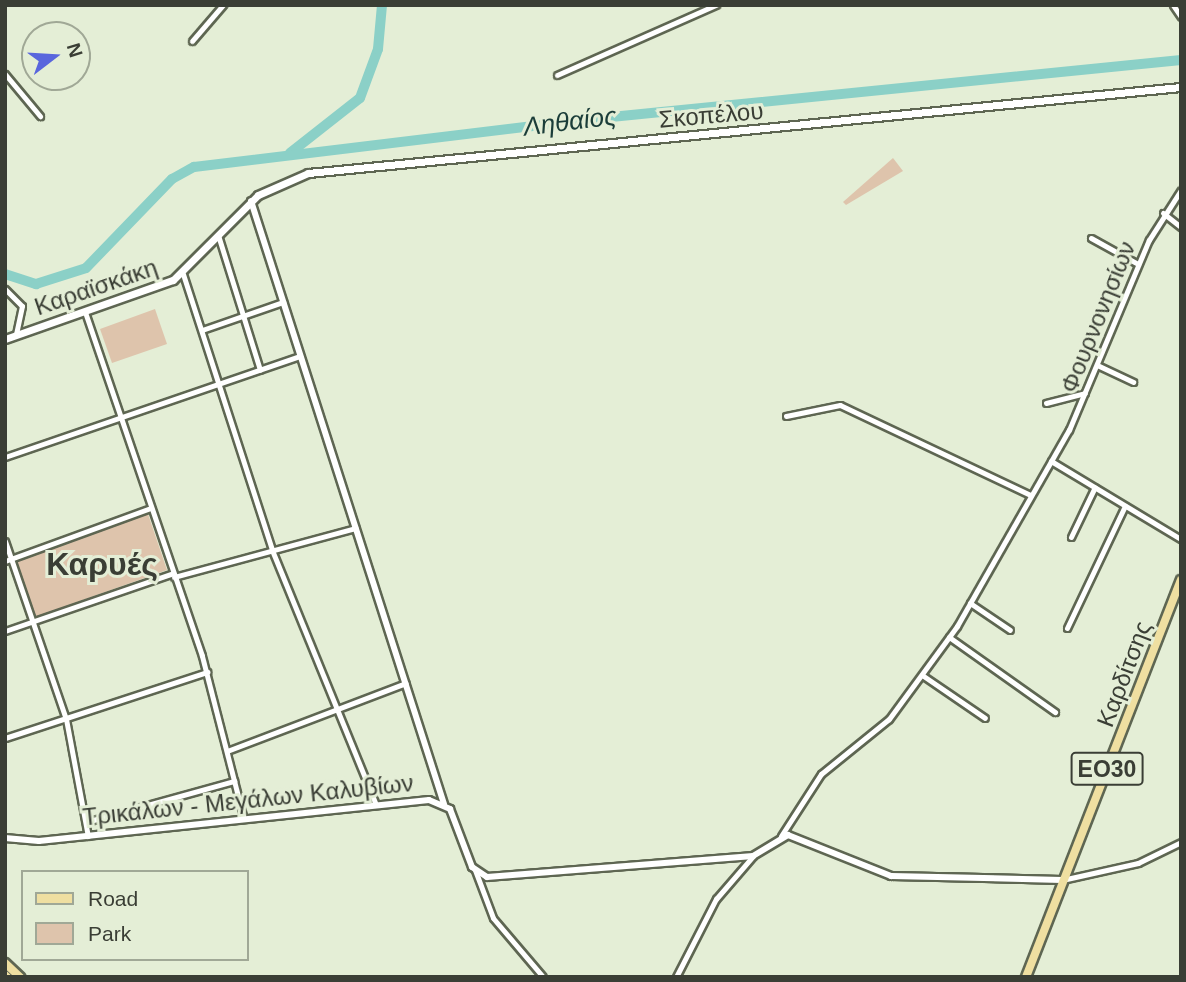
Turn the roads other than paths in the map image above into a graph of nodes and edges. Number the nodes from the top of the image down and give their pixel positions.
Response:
1 (223, 5) edge
2 (716, 5) edge
3 (1173, 5) edge
4 (1181, 17) edge
5 (192, 41) dead end
6 (5, 74) edge
7 (557, 75) dead end
8 (1181, 87) edge
9 (40, 116) dead end
10 (1181, 190) edge
11 (251, 201) junction
12 (1163, 213) junction
13 (1181, 227) edge
14 (218, 235) junction
15 (1091, 238) dead end
16 (1138, 264) junction
17 (183, 274) junction
18 (5, 289) edge
19 (283, 302) junction
20 (85, 312) junction
21 (243, 316) junction
22 (202, 330) junction
23 (16, 335) junction
24 (5, 339) edge
25 (300, 356) junction
26 (1097, 365) junction
27 (260, 370) junction
28 (1133, 382) dead end
29 (220, 384) junction
30 (1085, 393) junction
31 (1046, 403) dead end
32 (786, 416) dead end
33 (120, 417) junction
34 (5, 457) edge
35 (1051, 461) junction
36 (1095, 488) junction
37 (1030, 495) junction
38 (1125, 506) junction
39 (151, 508) junction
40 (355, 528) junction
41 (1071, 537) dead end
42 (1181, 539) edge
43 (5, 541) edge
44 (272, 550) junction
45 (8, 560) edge
46 (174, 575) junction
47 (1181, 580) edge
48 (970, 603) junction
49 (32, 622) junction
50 (1066, 628) dead end
51 (1010, 630) dead end
52 (5, 631) edge
53 (949, 637) junction
54 (207, 672) junction
55 (922, 675) junction
56 (406, 683) junction
57 (337, 709) junction
58 (1055, 712) dead end
59 (985, 718) dead end
60 (66, 719) junction
61 (5, 738) edge
62 (227, 751) junction
63 (234, 781) junction
64 (444, 804) junction
65 (376, 805) junction
66 (244, 819) junction
67 (86, 822) junction
68 (88, 836) junction
69 (781, 836) junction
70 (5, 838) edge
71 (1181, 842) edge
72 (753, 856) junction
73 (475, 870) junction
74 (1062, 880) junction
75 (5, 963) edge
76 (20, 977) edge
77 (543, 977) edge
78 (676, 977) edge
79 (1026, 977) edge

1 - 5 street
2 - 7 street
3 - 4 street
6 - 9 street
8 - 11 main road, Σκοπέλου
10 - 12 street, Φουρνονησίων
11 - 14 main road, Καραϊσκάκη
11 - 19 street
12 - 13 street
12 - 16 street, Φουρνονησίων
14 - 17 main road, Καραϊσκάκη
14 - 21 street
15 - 16 street
16 - 26 street, Φουρνονησίων
17 - 20 main road, Καραϊσκάκη
17 - 22 street
18 - 23 street
19 - 21 street
19 - 25 street
20 - 23 main road, Καραϊσκάκη
20 - 33 street
21 - 22 street
21 - 27 street
22 - 29 street
23 - 24 main road, Καραϊσκάκη
25 - 27 street
25 - 40 street
26 - 28 street
26 - 30 street, Φουρνονησίων
27 - 29 street
29 - 33 street
29 - 44 street
30 - 31 street
30 - 35 street, Φουρνονησίων
32 - 37 street
33 - 34 street
33 - 39 street
35 - 36 street
35 - 37 street, Φουρνονησίων
36 - 38 street
36 - 41 street
37 - 48 street, Φουρνονησίων
38 - 42 street
38 - 50 street
39 - 45 street
39 - 46 street
40 - 44 street
40 - 56 street
43 - 45 street
44 - 46 street
44 - 57 street
45 - 49 street
46 - 49 street
46 - 54 street
47 - 74 main road, Καρδίτσης / ΕΟ30
48 - 51 street
48 - 53 street, Φουρνονησίων
49 - 52 street
49 - 60 street
53 - 55 street, Φουρνονησίων
53 - 58 street
54 - 60 street
54 - 62 street
55 - 59 street
55 - 69 street, Φουρνονησίων
56 - 57 street
56 - 64 street
57 - 62 street
57 - 65 street
60 - 61 street
60 - 67 street
62 - 63 street
63 - 66 street
63 - 67 street
64 - 65 street, Τρικάλων - Μεγάλων Καλυβίων
64 - 73 street, Τρικάλων - Μεγάλων Καλυβίων
65 - 66 street, Τρικάλων - Μεγάλων Καλυβίων
66 - 68 street, Τρικάλων - Μεγάλων Καλυβίων
67 - 68 street
68 - 70 street, Τρικάλων - Μεγάλων Καλυβίων
69 - 72 street
69 - 74 street
71 - 74 street
72 - 73 street
72 - 78 street
73 - 77 street
74 - 79 main road, Καρδίτσης / ΕΟ30
75 - 76 main road

